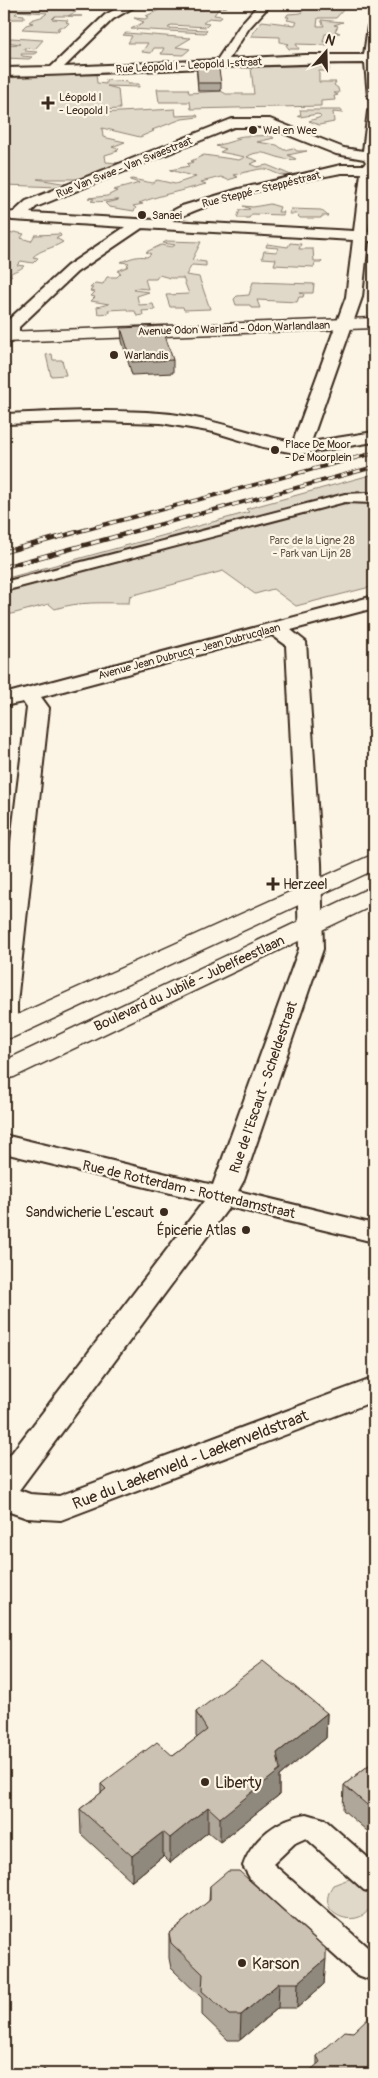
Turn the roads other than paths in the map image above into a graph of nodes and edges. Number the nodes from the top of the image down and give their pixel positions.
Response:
1 (133, 4) edge
2 (265, 4) edge
3 (374, 26) edge
4 (372, 59) edge
5 (226, 63) junction
6 (57, 70) junction
7 (4, 72) edge
8 (374, 97) edge
9 (374, 110) edge
10 (371, 162) edge
11 (11, 216) edge
12 (138, 223) junction
13 (159, 224) junction
14 (368, 237) edge
15 (374, 323) edge
16 (345, 324) junction
17 (7, 337) edge
18 (4, 419) edge
19 (374, 437) edge
20 (300, 448) junction
21 (372, 496) edge
22 (4, 587) edge
23 (374, 602) edge
24 (274, 628) junction
25 (28, 694) junction
26 (4, 700) edge
27 (374, 861) edge
28 (310, 890) junction
29 (374, 895) edge
30 (310, 926) junction
31 (10, 1028) edge
32 (4, 1070) edge
33 (4, 1144) edge
34 (221, 1197) junction
35 (374, 1232) edge
36 (374, 1389) edge
37 (4, 1486) edge
38 (4, 1497) edge
39 (374, 1881) edge
40 (374, 1968) edge

1 - 6 street
2 - 5 street
3 - 4 street
4 - 5 street, Rue Léopold I - Leopold I-straat
4 - 8 street
5 - 6 street, Rue Léopold I - Leopold I-straat
6 - 7 street, Rue Léopold I - Leopold I-straat
9 - 10 street
10 - 11 street, Rue Van Swae - Van Swaestraat
10 - 13 street, Rue Steppé - Steppéstraat
10 - 14 street
11 - 12 street
12 - 13 street
12 - 17 street
13 - 14 street
14 - 16 street
15 - 16 main road, Avenue Odon Warland - Odon Warlandlaan
16 - 17 main road, Avenue Odon Warland - Odon Warlandlaan
16 - 20 street
18 - 20 street
19 - 20 street
21 - 22 street
23 - 24 street, Avenue Jean Dubrucq - Jean Dubrucqlaan
24 - 25 street, Avenue Jean Dubrucq - Jean Dubrucqlaan
24 - 28 street, Rue de l'Escaut - Scheldestraat
25 - 26 street, Avenue Jean Dubrucq - Jean Dubrucqlaan
25 - 31 street
27 - 28 main road
28 - 30 street, Rue de l'Escaut - Scheldestraat
28 - 31 main road
29 - 30 main road, Boulevard du Jubilé - Jubelfeestlaan
30 - 32 main road, Boulevard du Jubilé - Jubelfeestlaan
30 - 34 street, Rue de l'Escaut - Scheldestraat
33 - 34 street, Rue de Rotterdam - Rotterdamstraat
34 - 35 street, Rue de Rotterdam - Rotterdamstraat
34 - 37 street, Rue de l'Escaut - Scheldestraat
36 - 38 street, Rue du Laekenveld - Laekenveldstraat
39 - 40 street

